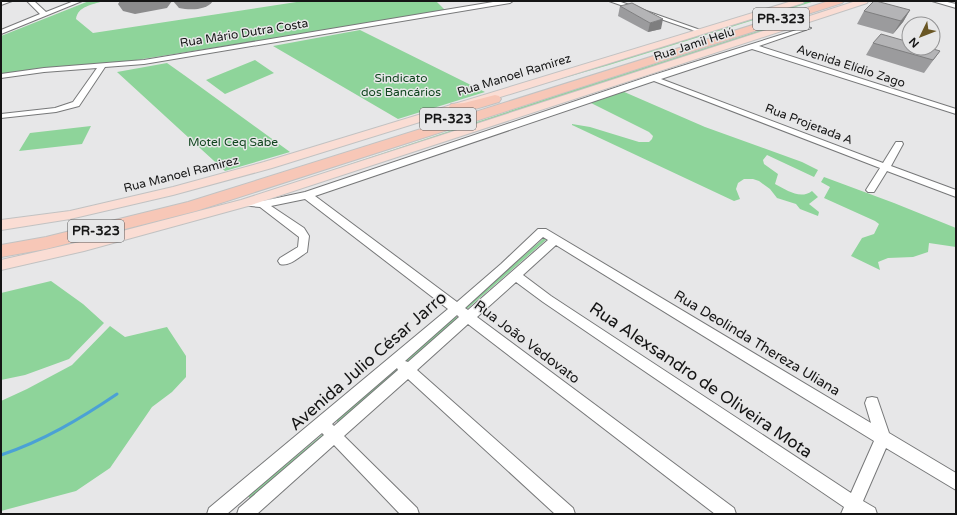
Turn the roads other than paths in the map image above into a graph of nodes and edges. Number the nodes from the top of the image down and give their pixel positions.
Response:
1 (9, 1) edge
2 (30, 1) edge
3 (79, 1) edge
4 (510, 1) edge
5 (612, 1) edge
6 (800, 1) edge
7 (823, 1) edge
8 (864, 1) edge
9 (935, 1) edge
10 (1, 3) edge
11 (840, 5) edge
12 (956, 6) edge
13 (45, 14) junction
14 (808, 28) dead end
15 (1, 32) edge
16 (703, 32) junction
17 (750, 43) junction
18 (102, 66) junction
19 (1, 76) edge
20 (653, 78) junction
21 (548, 88) junction
22 (915, 96) junction
23 (956, 106) edge
24 (455, 107) junction
25 (956, 112) edge
26 (1, 116) edge
27 (899, 144) dead end
28 (885, 166) junction
29 (310, 170) junction
30 (871, 190) dead end
31 (956, 194) edge
32 (307, 195) junction
33 (244, 203) junction
34 (263, 204) junction
35 (186, 219) junction
36 (1, 226) edge
37 (542, 232) joint
38 (555, 240) junction
39 (1, 243) edge
40 (1, 251) edge
41 (284, 261) dead end
42 (1, 265) edge
43 (515, 276) junction
44 (456, 308) junction
45 (468, 317) junction
46 (396, 361) junction
47 (407, 370) junction
48 (872, 403) dead end
49 (322, 423) junction
50 (335, 435) junction
51 (883, 438) junction
52 (956, 482) edge
53 (235, 498) junction
54 (851, 509) edge
55 (215, 514) edge
56 (246, 514) edge
57 (411, 514) edge
58 (567, 514) edge
59 (728, 514) edge
60 (868, 514) edge

1 - 10 street
2 - 13 street
3 - 13 street
4 - 18 street, Rua Mário Dutra Costa
5 - 16 street
6 - 16 main road, Rua Manoel Ramirez
7 - 21 highway, PR-323
8 - 11 main road, Rua Jamil Helú
9 - 12 street
11 - 17 main road, Rua Jamil Helú
11 - 29 highway, PR-323
13 - 15 street
14 - 17 street
16 - 24 main road, Rua Manoel Ramirez
17 - 20 street
17 - 22 street, Avenida Elídio Zago
17 - 33 main road, Rua Jamil Helú
18 - 19 street, Rua Mário Dutra Costa
18 - 26 street
20 - 28 street, Rua Projetada A
20 - 32 street
21 - 24 highway
21 - 39 highway, PR-323
22 - 23 street, Avenida Elídio Zago
22 - 25 street, Avenida Elídio Zago
24 - 36 main road, Rua Manoel Ramirez
27 - 28 street
28 - 30 street
28 - 31 street, Rua Projetada A
29 - 35 highway
29 - 40 highway, PR-323
32 - 34 street
32 - 44 street, Rua João Vedovato
33 - 34 street
33 - 35 main road, Rua Jamil Helú
34 - 41 street
35 - 42 main road, Rua Jamil Helú
37 - 38 street, Rua Deolinda Thereza Uliana
37 - 44 street, Avenida Julio César Jarro
38 - 43 street
38 - 51 street, Rua Deolinda Thereza Uliana
43 - 45 street
43 - 54 street, Rua Alexsandro de Oliveira Mota
44 - 45 street, Rua João Vedovato
44 - 46 street, Avenida Julio César Jarro
45 - 47 street
45 - 59 street, Rua João Vedovato
46 - 47 street
46 - 49 street, Avenida Julio César Jarro
47 - 50 street
47 - 58 street
48 - 51 street
49 - 50 street
49 - 53 street, Avenida Julio César Jarro
50 - 56 street
50 - 57 street
51 - 52 street, Rua Deolinda Thereza Uliana
51 - 54 street
53 - 55 street, Avenida Julio César Jarro
53 - 56 street
54 - 60 street, Rua Alexsandro de Oliveira Mota

